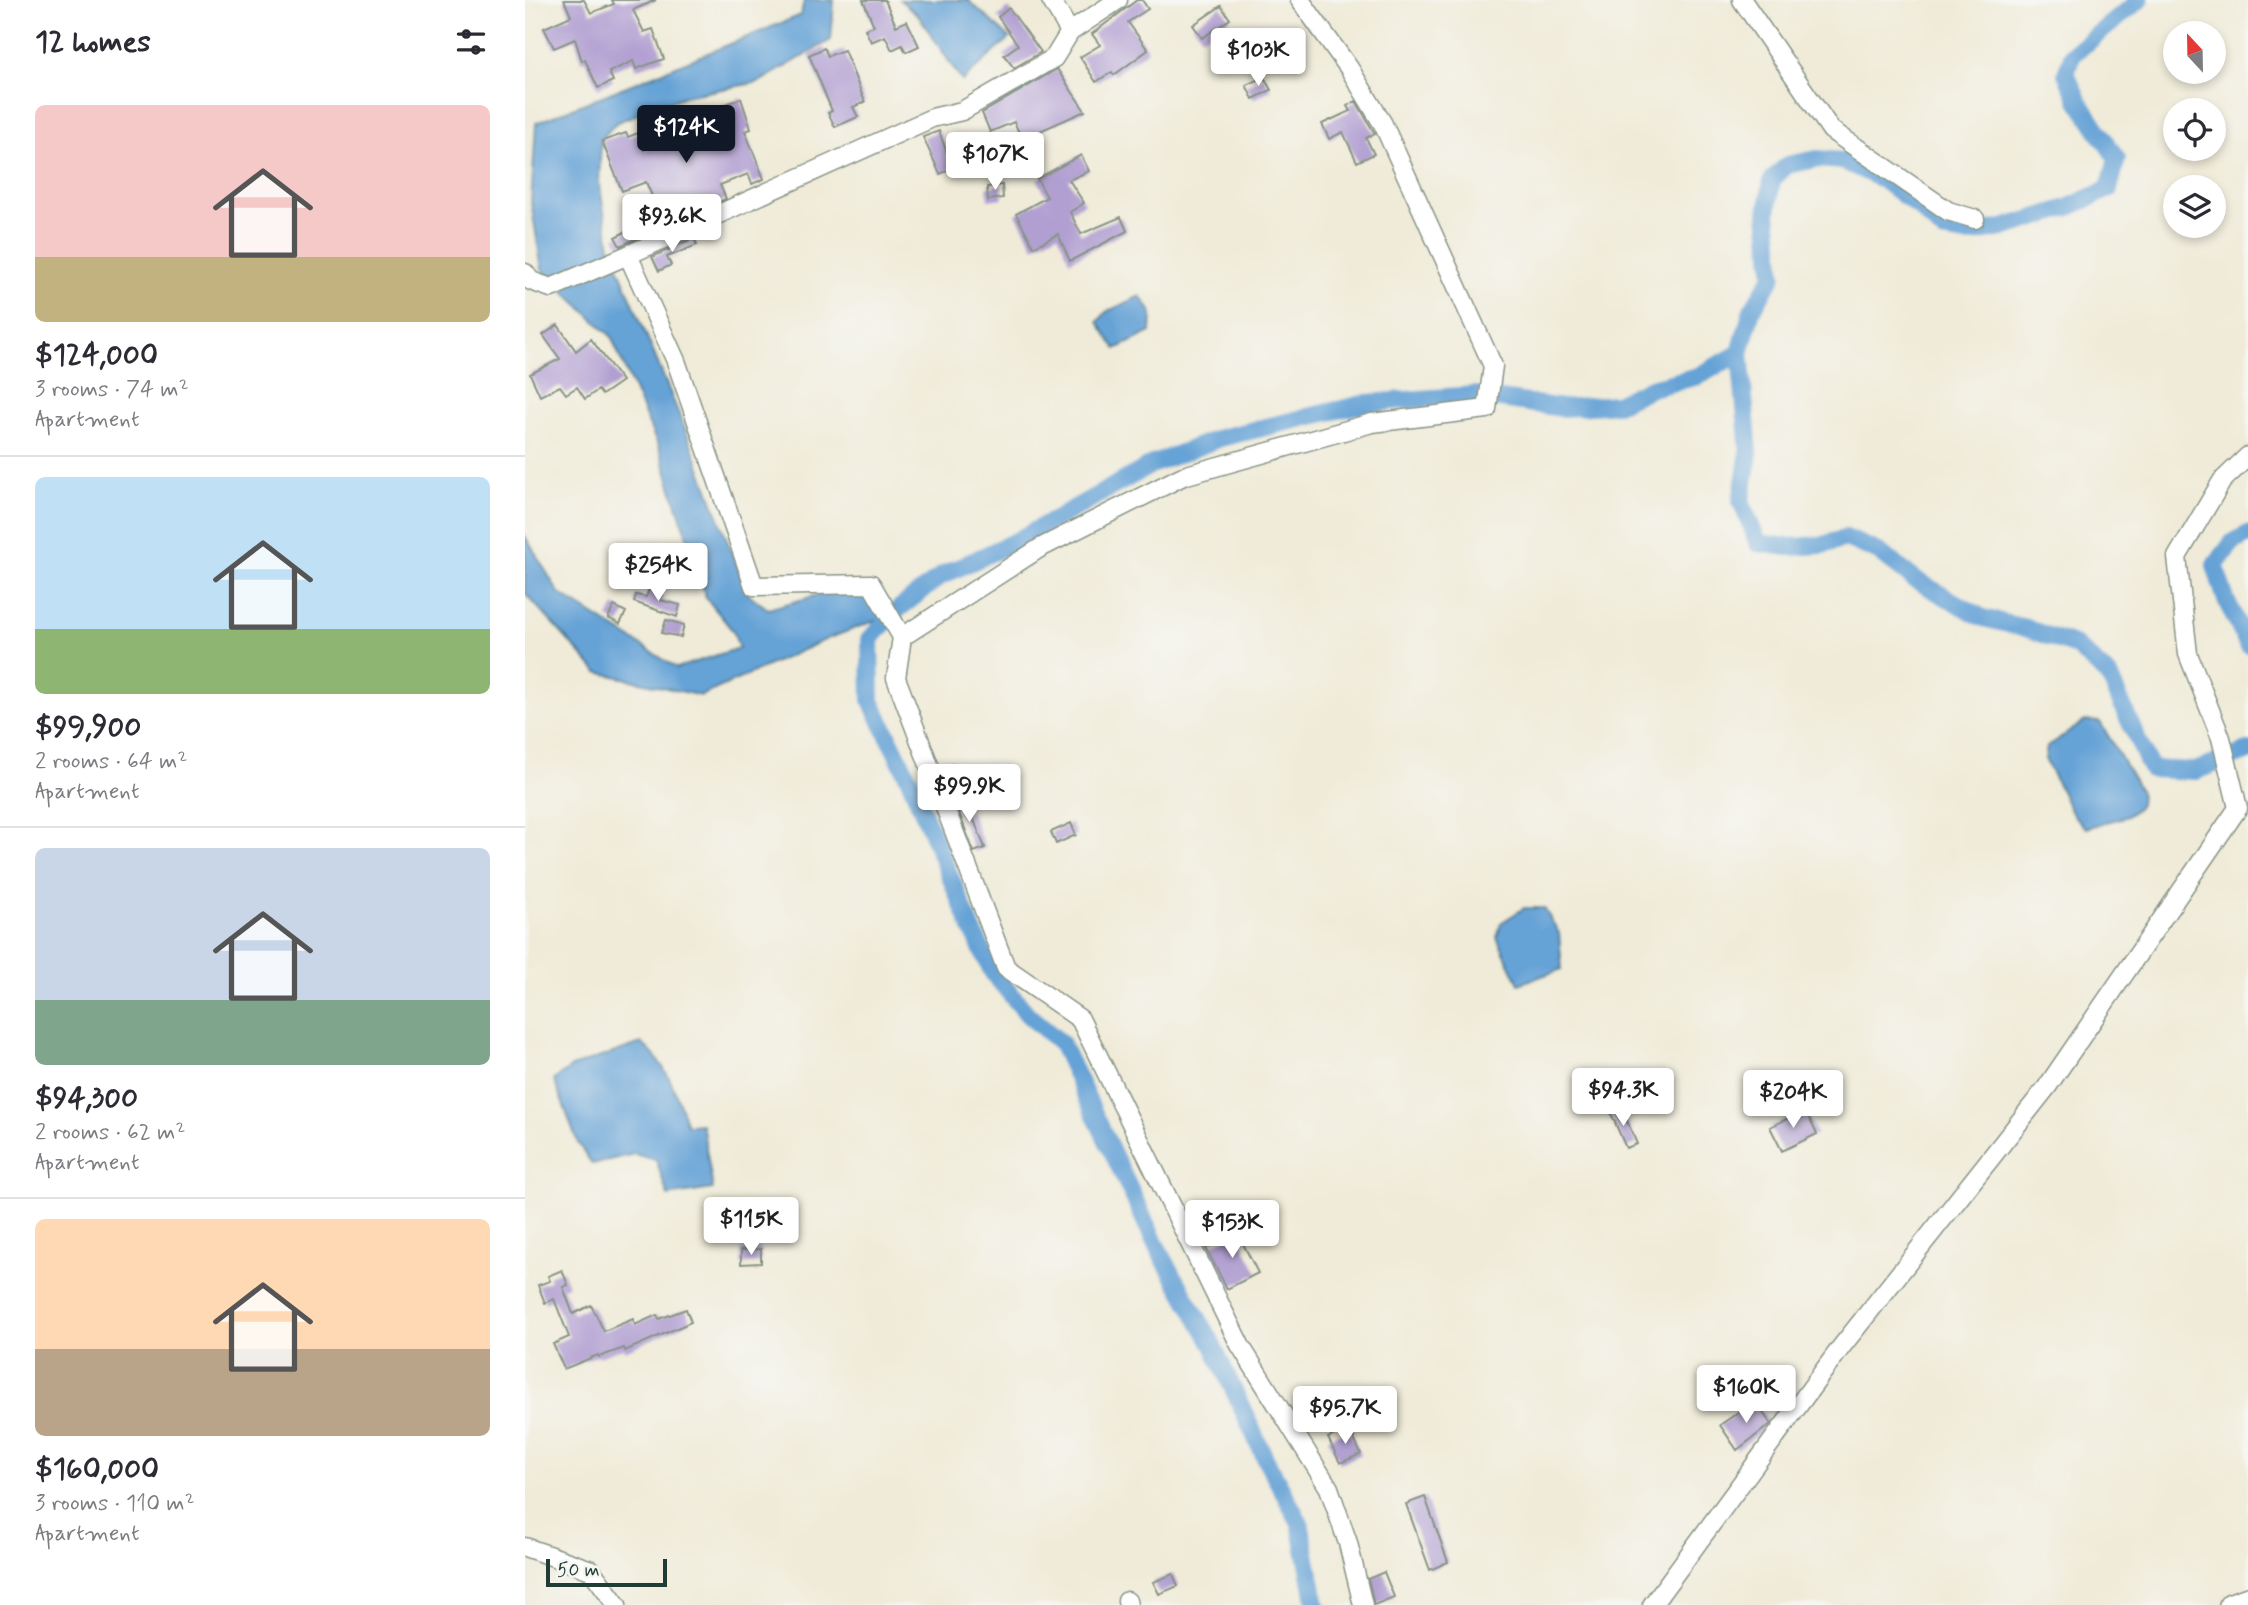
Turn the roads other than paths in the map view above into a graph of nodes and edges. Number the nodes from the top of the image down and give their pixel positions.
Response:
1 (1051, 0) edge
2 (1118, 0) edge
3 (1300, 0) edge
4 (1742, 0) edge
5 (1070, 32) junction
6 (1975, 219) dead end
7 (628, 255) junction
8 (525, 273) edge
9 (2248, 456) edge
10 (902, 637) junction
11 (525, 1547) edge
12 (2248, 1599) edge
13 (617, 1605) edge
14 (1363, 1605) edge
15 (1652, 1605) edge
16 (2231, 1605) edge

1 - 5 street
2 - 5 street
3 - 10 street
4 - 6 street
5 - 7 street
7 - 8 street
7 - 10 street
9 - 15 street
10 - 14 street
11 - 13 street
12 - 16 main road

